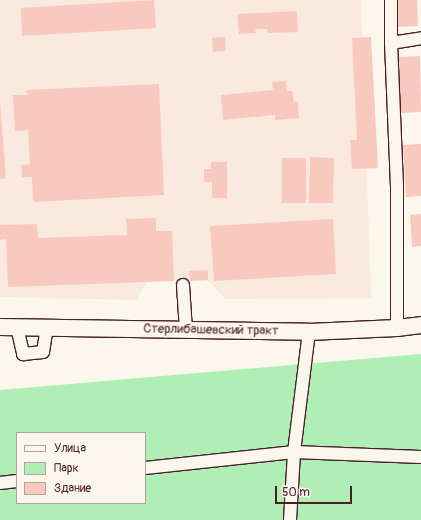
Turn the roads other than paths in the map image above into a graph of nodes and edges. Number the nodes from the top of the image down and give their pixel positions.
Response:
1 (391, 0) edge
2 (421, 38) edge
3 (391, 43) junction
4 (183, 285) dead end
5 (421, 325) edge
6 (0, 327) edge
7 (17, 327) junction
8 (47, 328) junction
9 (397, 328) junction
10 (186, 330) junction
11 (309, 332) junction
12 (294, 452) junction
13 (421, 457) edge
14 (146, 468) edge
15 (16, 481) edge
16 (0, 483) edge
17 (290, 520) edge

1 - 3 street
2 - 3 street
3 - 9 street
4 - 10 street
5 - 9 main road, Стерлибашевский тракт
6 - 7 main road, Стерлибашевский тракт
7 - 8 main road, Стерлибашевский тракт
7 - 8 street
8 - 10 main road, Стерлибашевский тракт
9 - 11 main road, Стерлибашевский тракт
10 - 11 main road, Стерлибашевский тракт
11 - 12 street
12 - 13 street
12 - 14 street
12 - 17 street
15 - 16 street

